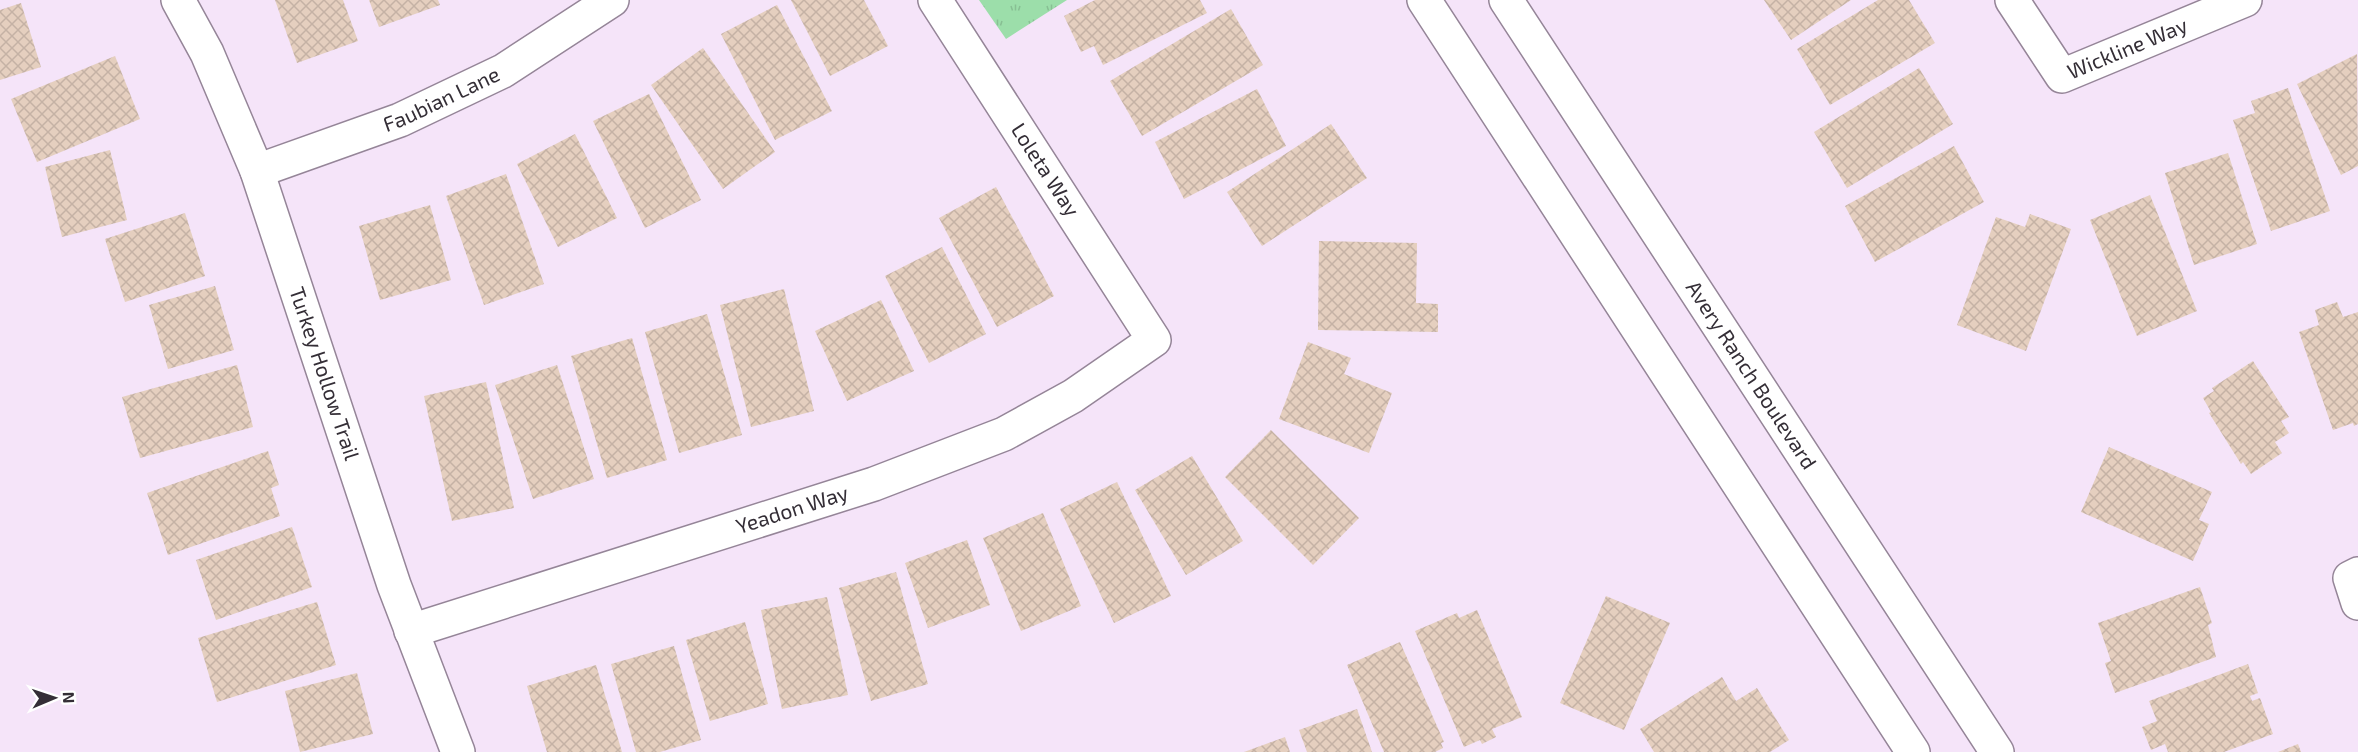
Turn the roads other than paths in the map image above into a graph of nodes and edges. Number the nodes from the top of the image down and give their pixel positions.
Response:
1 (178, 0) edge
2 (612, 0) edge
3 (935, 0) edge
4 (1424, 0) edge
5 (1506, 0) edge
6 (2012, 0) edge
7 (2245, 0) edge
8 (257, 171) junction
9 (1155, 340) joint
10 (411, 631) junction
11 (458, 752) edge
12 (1913, 752) edge
13 (1997, 752) edge

1 - 8 street, Turkey Hollow Trail
2 - 8 street, Faubian Lane
3 - 9 street, Loleta Way
4 - 12 street
5 - 13 street, Avery Ranch Boulevard
6 - 7 street, Wickline Way
8 - 10 street, Turkey Hollow Trail
9 - 10 street, Yeadon Way
10 - 11 street, Turkey Hollow Trail

